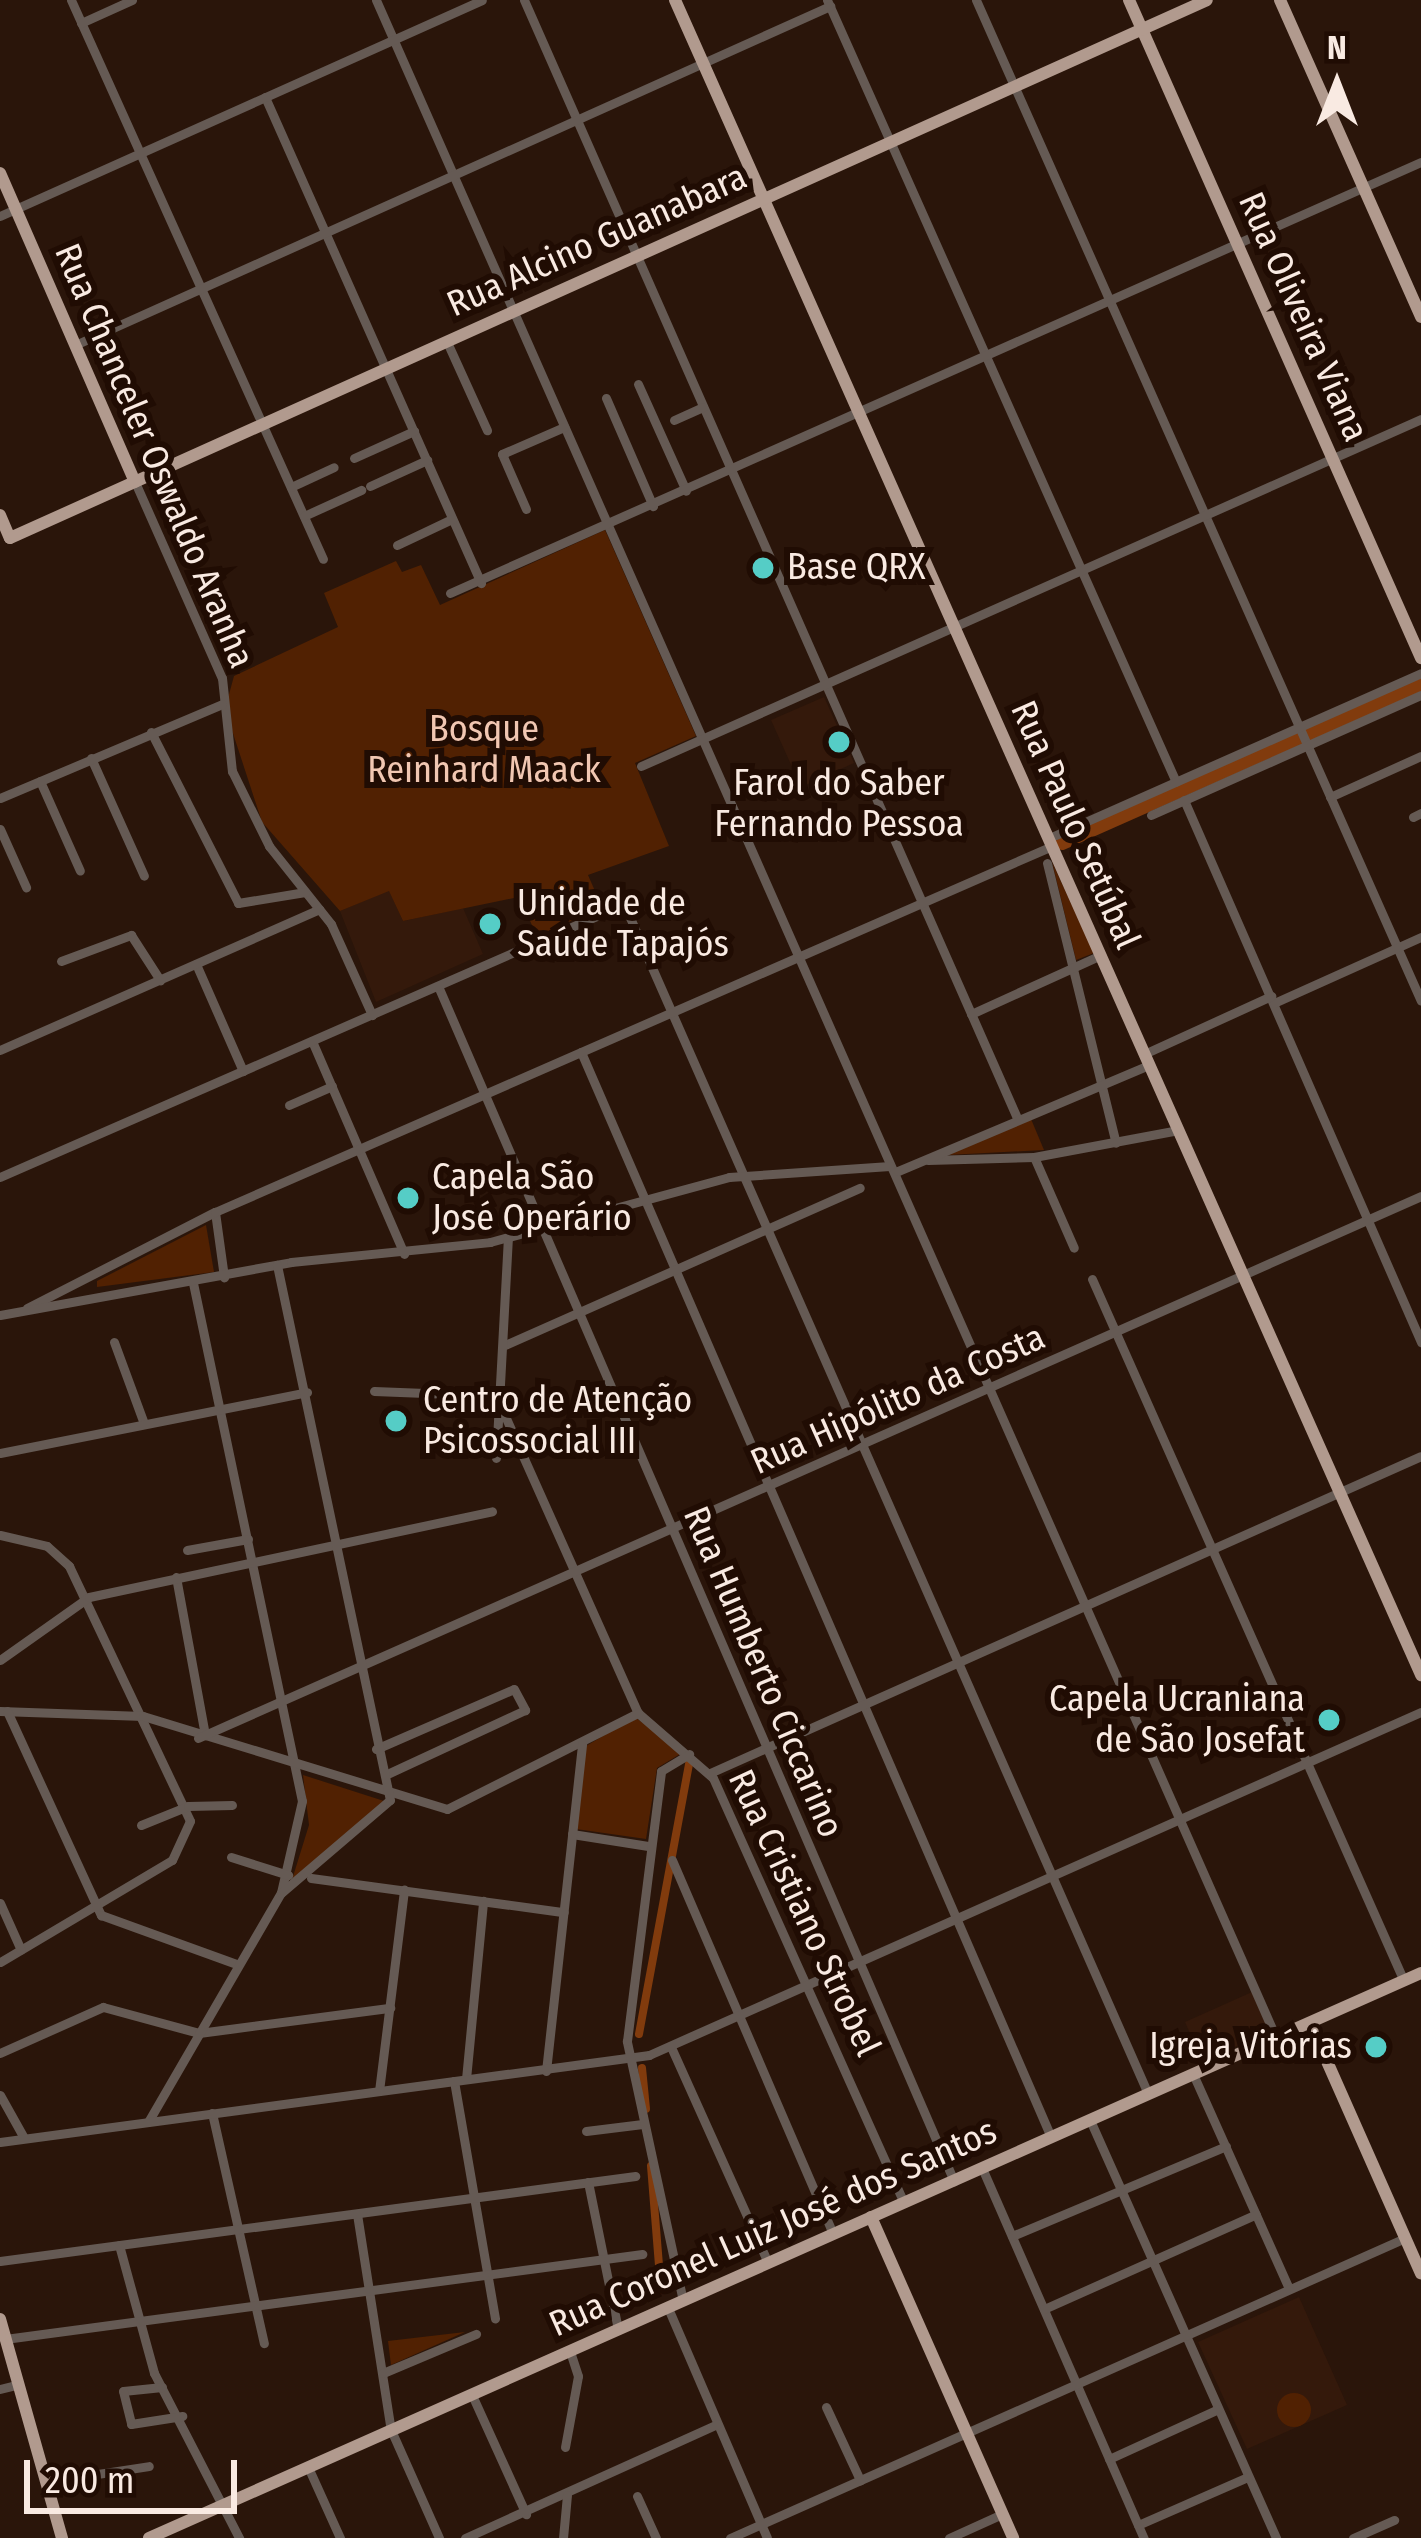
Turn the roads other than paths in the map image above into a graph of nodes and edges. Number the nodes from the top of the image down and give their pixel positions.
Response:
1 (71, 0) edge
2 (132, 0) edge
3 (376, 0) edge
4 (482, 0) edge
5 (524, 0) edge
6 (676, 0) edge
7 (976, 0) edge
8 (1130, 0) edge
9 (1208, 0) edge
10 (1280, 0) edge
11 (829, 3) edge
12 (81, 23) junction
13 (1142, 29) junction
14 (393, 40) junction
15 (704, 63) junction
16 (1015, 87) junction
17 (265, 97) junction
18 (577, 120) junction
19 (891, 142) junction
20 (139, 154) junction
21 (1421, 162) edge
22 (0, 173) edge
23 (453, 176) junction
24 (1364, 188) junction
25 (764, 199) junction
26 (16, 209) junction
27 (0, 216) edge
28 (326, 233) junction
29 (1238, 244) junction
30 (637, 256) junction
31 (200, 290) junction
32 (1110, 301) junction
33 (513, 312) junction
34 (1421, 317) edge
35 (447, 342) junction
36 (76, 345) junction
37 (986, 356) junction
38 (386, 369) junction
39 (638, 384) dead end
40 (606, 398) dead end
41 (704, 407) junction
42 (859, 414) junction
43 (1421, 419) edge
44 (674, 420) dead end
45 (263, 424) junction
46 (564, 427) junction
47 (487, 430) dead end
48 (414, 431) junction
49 (354, 458) dead end
50 (1333, 459) junction
51 (427, 460) junction
52 (334, 467) dead end
53 (731, 471) junction
54 (135, 482) junction
55 (291, 487) junction
56 (686, 491) junction
57 (652, 506) junction
58 (526, 509) dead end
59 (0, 515) edge
60 (1205, 515) junction
61 (304, 516) junction
62 (452, 519) junction
63 (608, 526) junction
64 (397, 545) dead end
65 (323, 559) dead end
66 (1082, 570) junction
67 (481, 583) junction
68 (450, 593) dead end
69 (954, 627) junction
70 (1421, 658) edge
71 (1421, 673) edge
72 (825, 684) junction
73 (1421, 694) edge
74 (222, 704) junction
75 (1299, 727) junction
76 (151, 732) junction
77 (702, 739) junction
78 (1307, 745) junction
79 (1421, 756) edge
80 (91, 758) junction
81 (641, 766) dead end
82 (40, 781) junction
83 (1176, 782) junction
84 (1330, 796) junction
85 (0, 798) edge
86 (1184, 800) junction
87 (1150, 815) dead end
88 (0, 829) edge
89 (1050, 842) junction
90 (1047, 863) dead end
91 (80, 871) dead end
92 (144, 876) dead end
93 (26, 887) dead end
94 (305, 892) junction
95 (922, 904) junction
96 (320, 909) junction
97 (1421, 937) edge
98 (1397, 948) junction
99 (1100, 955) junction
100 (799, 960) junction
101 (61, 961) dead end
102 (196, 964) junction
103 (1073, 968) junction
104 (160, 980) junction
105 (438, 986) junction
106 (1272, 999) junction
107 (1421, 1000) edge
108 (673, 1014) junction
109 (971, 1014) junction
110 (372, 1015) junction
111 (312, 1041) junction
112 (0, 1051) edge
113 (581, 1052) junction
114 (1147, 1059) junction
115 (243, 1071) junction
116 (1101, 1081) junction
117 (332, 1086) junction
118 (484, 1094) junction
119 (289, 1105) dead end
120 (1017, 1118) junction
121 (1178, 1130) junction
122 (1116, 1143) junction
123 (360, 1149) junction
124 (1034, 1157) junction
125 (924, 1160) junction
126 (894, 1169) junction
127 (749, 1175) junction
128 (0, 1177) edge
129 (860, 1188) dead end
130 (1421, 1196) edge
131 (644, 1198) junction
132 (215, 1212) junction
133 (1367, 1220) junction
134 (772, 1227) junction
135 (543, 1229) junction
136 (508, 1238) junction
137 (1074, 1248) dead end
138 (404, 1254) junction
139 (278, 1265) junction
140 (675, 1270) junction
141 (1243, 1276) junction
142 (89, 1277) junction
143 (224, 1277) junction
144 (1092, 1279) dead end
145 (193, 1283) junction
146 (96, 1294) junction
147 (27, 1308) junction
148 (579, 1312) junction
149 (0, 1315) edge
150 (1115, 1332) junction
151 (114, 1342) dead end
152 (1421, 1342) edge
153 (505, 1345) junction
154 (991, 1388) junction
155 (374, 1391) dead end
156 (307, 1392) junction
157 (502, 1402) junction
158 (220, 1404) junction
159 (143, 1421) junction
160 (866, 1443) junction
161 (0, 1453) edge
162 (1421, 1456) edge
163 (496, 1458) dead end
164 (769, 1486) junction
165 (1340, 1492) junction
166 (492, 1511) dead end
167 (672, 1529) junction
168 (0, 1535) edge
169 (248, 1539) junction
170 (335, 1544) junction
171 (187, 1550) dead end
172 (1212, 1550) junction
173 (252, 1562) junction
174 (574, 1573) junction
175 (176, 1577) junction
176 (89, 1597) junction
177 (1084, 1606) junction
178 (0, 1660) edge
179 (960, 1661) junction
180 (360, 1668) junction
181 (1421, 1675) edge
182 (280, 1703) junction
183 (864, 1704) junction
184 (3, 1712) edge
185 (1421, 1712) edge
186 (638, 1713) junction
187 (143, 1717) junction
188 (202, 1736) junction
189 (582, 1743) junction
190 (766, 1748) junction
191 (376, 1749) junction
192 (688, 1754) junction
193 (1307, 1763) junction
194 (294, 1767) junction
195 (710, 1773) junction
196 (385, 1775) junction
197 (390, 1800) junction
198 (232, 1805) dead end
199 (188, 1806) junction
200 (1179, 1820) junction
201 (140, 1826) dead end
202 (572, 1834) junction
203 (648, 1846) junction
204 (232, 1857) dead end
205 (672, 1860) dead end
206 (288, 1875) junction
207 (1054, 1876) junction
208 (311, 1877) junction
209 (404, 1890) junction
210 (281, 1893) junction
211 (483, 1901) junction
212 (0, 1903) edge
213 (93, 1906) junction
214 (564, 1912) junction
215 (957, 1919) junction
216 (21, 1950) junction
217 (0, 1962) edge
218 (859, 1963) junction
219 (236, 1964) junction
220 (1421, 1973) edge
221 (1404, 1981) junction
222 (805, 1987) junction
223 (390, 2008) junction
224 (737, 2017) junction
225 (1310, 2023) junction
226 (199, 2033) junction
227 (1276, 2038) junction
228 (671, 2047) junction
229 (0, 2053) edge
230 (629, 2059) junction
231 (546, 2071) junction
232 (1193, 2074) junction
233 (460, 2080) junction
234 (379, 2091) junction
235 (1148, 2094) junction
236 (0, 2096) edge
237 (212, 2113) junction
238 (1090, 2120) junction
239 (148, 2122) junction
240 (645, 2126) junction
241 (586, 2131) dead end
242 (25, 2138) junction
243 (1052, 2138) junction
244 (0, 2142) edge
245 (1226, 2146) junction
246 (982, 2168) junction
247 (635, 2176) dead end
248 (953, 2181) junction
249 (589, 2182) junction
250 (1120, 2190) junction
251 (471, 2198) junction
252 (904, 2203) junction
253 (357, 2214) junction
254 (1256, 2214) junction
255 (871, 2218) junction
256 (238, 2230) junction
257 (1421, 2230) edge
258 (833, 2234) junction
259 (1012, 2236) junction
260 (1405, 2237) junction
261 (119, 2246) junction
262 (642, 2254) dead end
263 (603, 2260) junction
264 (1152, 2260) junction
265 (0, 2261) edge
266 (768, 2263) junction
267 (1421, 2274) edge
268 (488, 2275) junction
269 (371, 2289) junction
270 (1289, 2289) junction
271 (683, 2301) junction
272 (256, 2306) junction
273 (668, 2308) junction
274 (1044, 2309) junction
275 (495, 2318) dead end
276 (0, 2319) edge
277 (137, 2321) junction
278 (618, 2330) junction
279 (476, 2334) dead end
280 (1185, 2335) junction
281 (5, 2339) junction
282 (264, 2343) dead end
283 (570, 2351) junction
284 (383, 2373) junction
285 (1076, 2384) junction
286 (16, 2385) junction
287 (162, 2387) junction
288 (0, 2389) edge
289 (472, 2395) junction
290 (826, 2407) dead end
291 (1218, 2409) junction
292 (182, 2416) junction
293 (718, 2424) junction
294 (391, 2431) junction
295 (966, 2433) junction
296 (565, 2447) dead end
297 (1109, 2458) junction
298 (149, 2466) dead end
299 (308, 2467) junction
300 (1248, 2477) junction
301 (860, 2480) junction
302 (45, 2482) junction
303 (567, 2495) junction
304 (638, 2496) dead end
305 (224, 2505) junction
306 (526, 2514) junction
307 (1002, 2514) junction
308 (1394, 2520) dead end
309 (761, 2524) junction
310 (1138, 2525) junction
311 (62, 2538) edge
312 (149, 2538) edge
313 (238, 2538) edge
314 (340, 2538) edge
315 (439, 2538) edge
316 (465, 2538) edge
317 (563, 2538) edge
318 (656, 2538) edge
319 (730, 2538) edge
320 (767, 2538) edge
321 (949, 2538) edge
322 (1013, 2538) edge
323 (1144, 2538) edge
324 (1276, 2538) edge
325 (1353, 2538) edge

1 - 12 street
2 - 12 street
3 - 14 street
4 - 14 street
5 - 18 street
6 - 15 main road, Rua Paulo Setúbal
7 - 16 street
8 - 13 main road, Rua Oliveira Viana
9 - 13 main road, Rua Alcino Guanabara
10 - 24 main road
11 - 15 street
11 - 19 street
12 - 20 street
13 - 16 main road, Rua Alcino Guanabara
13 - 29 main road, Rua Oliveira Viana
14 - 17 street
14 - 23 street
15 - 18 street
15 - 25 main road, Rua Paulo Setúbal
16 - 19 main road, Rua Alcino Guanabara
16 - 32 street
17 - 20 street
17 - 28 street
18 - 23 street
18 - 30 street
19 - 25 main road, Rua Alcino Guanabara
19 - 37 street
20 - 26 street
20 - 31 street
21 - 24 street
22 - 26 main road, Rua Chanceler Oswaldo Aranha
23 - 28 street
23 - 33 street
24 - 29 street
24 - 34 main road
25 - 30 main road, Rua Alcino Guanabara
25 - 42 main road, Rua Paulo Setúbal
26 - 27 street
26 - 36 main road, Rua Chanceler Oswaldo Aranha
28 - 31 street
28 - 38 street
29 - 32 street
29 - 50 main road, Rua Oliveira Viana
30 - 33 main road, Rua Alcino Guanabara
30 - 41 street
31 - 36 street
31 - 45 street
32 - 37 street
32 - 60 street
33 - 35 main road, Rua Alcino Guanabara
33 - 46 street
35 - 38 main road, Rua Alcino Guanabara
35 - 47 street
36 - 54 main road, Rua Chanceler Oswaldo Aranha
37 - 42 street
37 - 66 street
38 - 45 main road, Rua Alcino Guanabara
38 - 48 street
39 - 56 street
40 - 57 street
41 - 44 street
41 - 53 street
42 - 53 street
42 - 69 main road, Rua Paulo Setúbal
43 - 50 street
45 - 54 main road, Rua Alcino Guanabara
45 - 55 street
46 - 58 street
46 - 63 street
48 - 49 street
48 - 51 street
50 - 60 street
50 - 70 main road, Rua Oliveira Viana
51 - 61 street
51 - 62 street
52 - 55 street
53 - 56 street
53 - 72 street
54 - 59 main road, Rua Alcino Guanabara
54 - 74 street, Rua Chanceler Oswaldo Aranha
55 - 61 street
56 - 57 street
57 - 63 street
60 - 66 street
60 - 75 street
61 - 65 street
62 - 64 street
62 - 67 street
63 - 67 street
63 - 77 street
66 - 69 street
66 - 83 street
67 - 68 street
69 - 72 street
69 - 89 main road, Rua Paulo Setúbal
71 - 75 street
72 - 77 street
72 - 95 street
73 - 78 street
74 - 76 street
74 - 94 street, Rua Chanceler Oswaldo Aranha
75 - 78 street
75 - 83 street
76 - 80 street
76 - 94 street
77 - 81 street
77 - 100 street
78 - 84 street
78 - 86 street
79 - 84 street
80 - 82 street
80 - 92 street
82 - 85 street
82 - 91 street
83 - 89 street
84 - 98 street
86 - 87 street
86 - 106 street
88 - 93 street
89 - 95 street
89 - 99 main road, Rua Paulo Setúbal
90 - 103 street
94 - 96 street, Rua Chanceler Oswaldo Aranha
95 - 100 street
95 - 109 street
96 - 102 street
96 - 110 street, Rua Chanceler Oswaldo Aranha
97 - 98 street
98 - 106 street
98 - 107 street
99 - 103 street
99 - 114 main road, Rua Paulo Setúbal
100 - 108 street
100 - 126 street
101 - 104 street
102 - 104 street
102 - 115 street
103 - 109 street
103 - 116 street
104 - 112 street
105 - 108 street
105 - 110 street
105 - 118 street, Rua Humberto Ciccarino
106 - 114 street
106 - 133 street
108 - 113 street
108 - 127 street
109 - 120 street
110 - 111 street
111 - 115 street
111 - 117 street
113 - 118 street
113 - 131 street
114 - 116 street
114 - 121 main road, Rua Paulo Setúbal
115 - 128 street
116 - 120 street
116 - 122 street
117 - 119 street
117 - 123 street
118 - 123 street
118 - 135 street, Rua Humberto Ciccarino
120 - 125 street
121 - 122 street
121 - 141 main road, Rua Paulo Setúbal
122 - 124 street
123 - 132 street
123 - 138 street
124 - 125 street
124 - 137 street
125 - 126 street
126 - 127 street
126 - 154 street
127 - 131 street
127 - 134 street
129 - 134 street
130 - 133 street, Rua Hipólito da Costa
131 - 135 street
131 - 140 street
132 - 142 street
132 - 143 street
133 - 141 street, Rua Hipólito da Costa
133 - 152 street
134 - 140 street
134 - 160 street
135 - 136 street
135 - 148 street, Rua Humberto Ciccarino
136 - 138 street
136 - 153 street
138 - 139 street
139 - 143 street
139 - 156 street
140 - 148 street
140 - 164 street
141 - 150 street, Rua Hipólito da Costa
141 - 165 main road, Rua Paulo Setúbal
142 - 146 street
142 - 147 street
143 - 145 street
144 - 150 street
145 - 146 street
145 - 158 street
146 - 147 street
147 - 149 street
148 - 153 street
148 - 167 street, Rua Humberto Ciccarino
150 - 154 street, Rua Hipólito da Costa
150 - 172 street
151 - 159 street
153 - 157 street
154 - 160 street, Rua Hipólito da Costa
154 - 177 street
155 - 157 street
156 - 158 street
156 - 170 street
157 - 163 street
157 - 174 street, Rua Cristiano Strobel
158 - 159 street
158 - 169 street
159 - 161 street
160 - 164 street, Rua Hipólito da Costa
160 - 179 street
162 - 165 street
164 - 167 street, Rua Hipólito da Costa
164 - 183 street
165 - 172 street
165 - 181 main road, Rua Paulo Setúbal
166 - 170 street
167 - 174 street, Rua Hipólito da Costa
167 - 190 street, Rua Humberto Ciccarino
168 - 176 street
169 - 171 street
169 - 173 street
170 - 173 street
170 - 180 street
172 - 177 street
172 - 193 street
173 - 175 street
173 - 182 street
174 - 180 street, Rua Hipólito da Costa
174 - 186 street, Rua Cristiano Strobel
175 - 176 street
175 - 188 street
176 - 178 street
176 - 187 street
177 - 179 street
177 - 200 street
179 - 183 street
179 - 207 street
180 - 182 street, Rua Hipólito da Costa
180 - 191 street
182 - 188 street, Rua Hipólito da Costa
182 - 194 street
183 - 190 street
183 - 215 street
184 - 187 street
184 - 213 street
185 - 193 street
186 - 189 street
186 - 192 street, Rua Cristiano Strobel
187 - 188 street
187 - 199 street
188 - 194 street
189 - 197 street
189 - 202 street
190 - 195 street
190 - 218 street, Rua Humberto Ciccarino
191 - 196 street
191 - 196 street
192 - 195 street, Rua Cristiano Strobel
192 - 203 street
193 - 200 street
193 - 221 street
194 - 197 street
194 - 206 street
195 - 222 street, Rua Cristiano Strobel
196 - 197 street
197 - 208 street
198 - 199 street
199 - 201 street
199 - 213 street
200 - 207 street
200 - 227 street
202 - 203 street
202 - 214 street
203 - 230 street
204 - 206 street
205 - 224 street
206 - 210 street
207 - 215 street
207 - 235 street
208 - 209 street
208 - 210 street
209 - 211 street
209 - 223 street
210 - 219 street
211 - 214 street
211 - 233 street
212 - 216 street
213 - 216 street
213 - 219 street
214 - 231 street
215 - 218 street
215 - 243 street
216 - 217 street
218 - 222 street
218 - 248 street, Rua Humberto Ciccarino
219 - 226 street
220 - 221 main road, Rua Coronel Luiz José dos Santos
221 - 225 main road, Rua Coronel Luiz José dos Santos
222 - 224 street
222 - 252 street, Rua Cristiano Strobel
223 - 226 street
223 - 234 street
224 - 228 street
224 - 258 street
225 - 227 main road, Rua Coronel Luiz José dos Santos
225 - 260 main road
226 - 229 street
226 - 239 street
227 - 232 main road, Rua Coronel Luiz José dos Santos
228 - 230 street
228 - 266 street
230 - 231 street
230 - 240 street
231 - 233 street
232 - 235 main road, Rua Coronel Luiz José dos Santos
232 - 245 street
233 - 234 street
233 - 251 street
234 - 237 street
235 - 238 main road, Rua Coronel Luiz José dos Santos
236 - 242 street
237 - 239 street
237 - 256 street
238 - 243 main road, Rua Coronel Luiz José dos Santos
238 - 250 street
239 - 242 street
240 - 241 street
240 - 271 street
242 - 244 street
243 - 246 main road, Rua Coronel Luiz José dos Santos
245 - 250 street
245 - 254 street
246 - 248 main road, Rua Coronel Luiz José dos Santos
246 - 259 street
247 - 249 street
248 - 252 main road, Rua Coronel Luiz José dos Santos
249 - 251 street
249 - 263 street
250 - 259 street
250 - 264 street
251 - 253 street
251 - 268 street
252 - 255 main road, Rua Coronel Luiz José dos Santos
253 - 256 street
253 - 269 street
254 - 264 street
254 - 270 street
255 - 258 main road, Rua Coronel Luiz José dos Santos
255 - 295 main road
256 - 261 street
256 - 272 street
257 - 260 main road
258 - 266 main road, Rua Coronel Luiz José dos Santos
259 - 274 street
260 - 267 main road
260 - 270 street
261 - 265 street
261 - 277 street
262 - 263 street
263 - 268 street
263 - 278 street
264 - 274 street
264 - 280 street
266 - 271 main road, Rua Coronel Luiz José dos Santos
268 - 269 street
268 - 275 street
269 - 272 street
269 - 284 street
270 - 280 street
271 - 273 main road, Rua Coronel Luiz José dos Santos
272 - 277 street
272 - 282 street
273 - 278 main road, Rua Coronel Luiz José dos Santos
273 - 293 street
274 - 285 street
276 - 281 main road
277 - 281 street
277 - 287 street
278 - 283 main road, Rua Coronel Luiz José dos Santos
279 - 284 street
280 - 285 street
280 - 291 street
281 - 286 main road
283 - 289 main road, Rua Coronel Luiz José dos Santos
283 - 296 street
284 - 294 street
285 - 295 street
285 - 297 street
286 - 288 street
286 - 302 main road
287 - 292 street
287 - 292 street
289 - 294 main road, Rua Coronel Luiz José dos Santos
289 - 306 street
290 - 301 street
291 - 297 street
291 - 300 street
292 - 305 street
293 - 303 street
293 - 309 street
294 - 299 main road, Rua Coronel Luiz José dos Santos
294 - 315 street
295 - 301 street
295 - 307 main road
297 - 310 street
298 - 302 street
299 - 305 main road, Rua Coronel Luiz José dos Santos
299 - 314 street
300 - 310 street
300 - 324 street
301 - 309 street
302 - 311 main road
303 - 306 street
303 - 317 street
304 - 318 street
305 - 312 main road, Rua Coronel Luiz José dos Santos
305 - 313 street
306 - 316 street
307 - 321 street
307 - 322 main road
308 - 325 street
309 - 319 street
309 - 320 street
310 - 323 street

